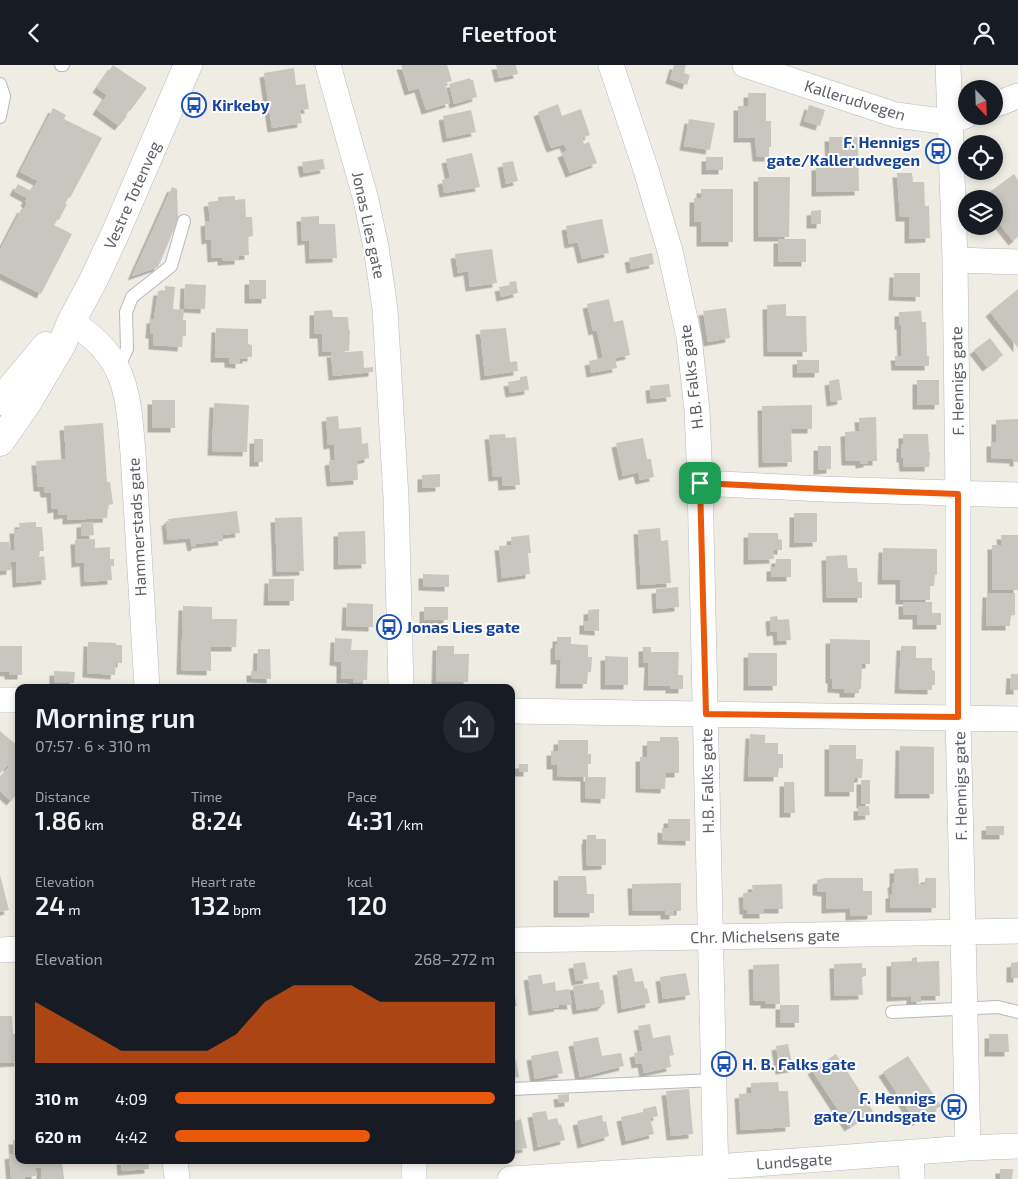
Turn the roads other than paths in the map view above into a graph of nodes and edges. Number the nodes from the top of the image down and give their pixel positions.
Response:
1 (188, 65) edge
2 (328, 65) edge
3 (611, 65) edge
4 (948, 65) edge
5 (760, 67) edge
6 (0, 84) edge
7 (1018, 96) edge
8 (1003, 102) edge
9 (0, 117) edge
10 (958, 119) edge
11 (184, 221) dead end
12 (955, 260) junction
13 (1018, 262) edge
14 (70, 322) junction
15 (118, 368) junction
16 (0, 401) edge
17 (1, 439) edge
18 (700, 483) junction
19 (958, 494) junction
20 (1018, 495) edge
21 (147, 684) edge
22 (401, 684) edge
23 (0, 700) edge
24 (15, 700) edge
25 (515, 711) edge
26 (706, 714) junction
27 (958, 717) junction
28 (1018, 719) edge
29 (1018, 931) edge
30 (963, 932) junction
31 (710, 937) junction
32 (515, 940) edge
33 (0, 949) edge
34 (15, 949) edge
35 (965, 1008) junction
36 (892, 1011) dead end
37 (1018, 1012) edge
38 (714, 1080) junction
39 (515, 1089) edge
40 (1018, 1146) edge
41 (968, 1148) junction
42 (911, 1152) junction
43 (175, 1164) edge
44 (414, 1164) edge
45 (716, 1173) edge
46 (177, 1179) edge
47 (414, 1179) edge
48 (510, 1179) edge
49 (912, 1179) edge

1 - 14 main road, Vestre Totenveg
2 - 22 street, Jonas Lies gate
3 - 18 street, H.B. Falks gate
4 - 10 street, F. Hennigs gate
5 - 10 street, Kallerudvegen
6 - 9 lane
7 - 8 street
10 - 12 street, F. Hennigs gate
11 - 15 lane
12 - 13 street
12 - 19 street, F. Hennigs gate
14 - 15 street, Hammerstads gate
14 - 16 main road, Vestre Totenveg
14 - 17 main road, Vestre Totenveg
15 - 21 street, Hammerstads gate
18 - 19 street
18 - 26 street, H.B. Falks gate
19 - 20 street
19 - 27 street, F. Hennigs gate
23 - 24 street
25 - 26 street
26 - 27 street
26 - 31 street, H.B. Falks gate
27 - 28 street
27 - 30 street, F. Hennigs gate
29 - 30 street, Chr. Michelsens gate
30 - 31 street, Chr. Michelsens gate
30 - 35 street, F. Hennigs gate
31 - 32 street, Chr. Michelsens gate
31 - 38 street, H.B. Falks gate
33 - 34 street
35 - 36 lane
35 - 37 lane
35 - 41 street, F. Hennigs gate
38 - 39 lane
38 - 45 street, H.B. Falks gate
40 - 41 street, Lundsgate
41 - 42 street, Lundsgate
42 - 45 street, Lundsgate
42 - 49 street
43 - 46 street
44 - 47 street
45 - 48 street, Lundsgate

